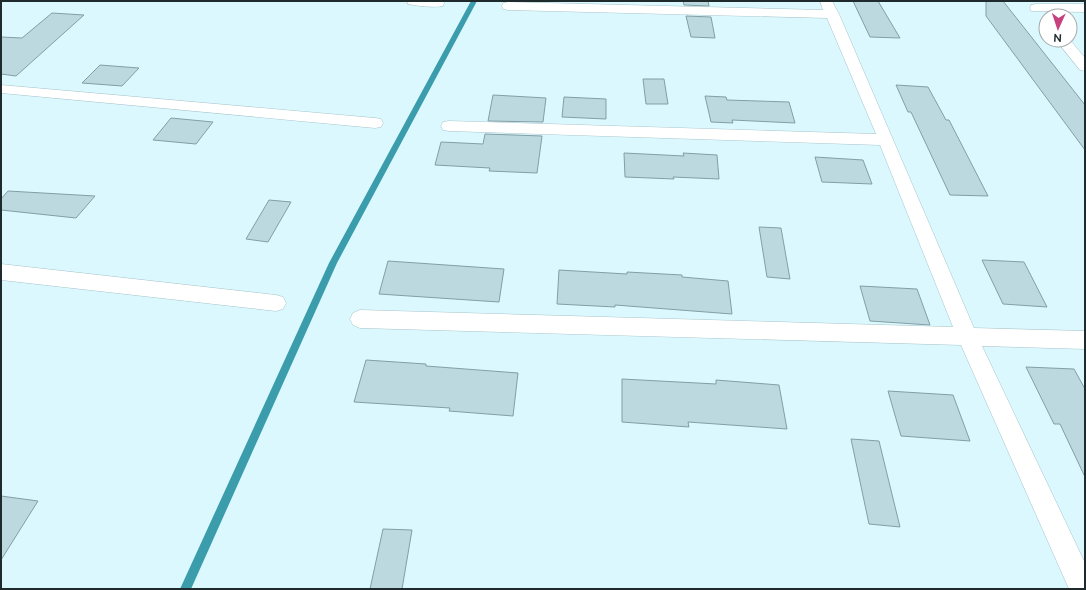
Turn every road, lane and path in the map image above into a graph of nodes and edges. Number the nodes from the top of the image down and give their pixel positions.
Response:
1 (413, 1) edge
2 (438, 3) dead end
3 (1033, 4) edge
4 (508, 6) dead end
5 (829, 7) edge
6 (1085, 8) edge
7 (1070, 48) edge
8 (1085, 67) edge
9 (1, 89) edge
10 (375, 123) dead end
11 (449, 126) dead end
12 (886, 140) junction
13 (1, 272) edge
14 (276, 303) dead end
15 (360, 319) dead end
16 (968, 338) junction
17 (1085, 340) edge
18 (1083, 589) edge

1 - 2 street
3 - 6 street
4 - 5 street
5 - 12 street
7 - 8 street
9 - 10 street
11 - 12 street
12 - 16 street
13 - 14 street
15 - 16 street
16 - 17 street
16 - 18 street

